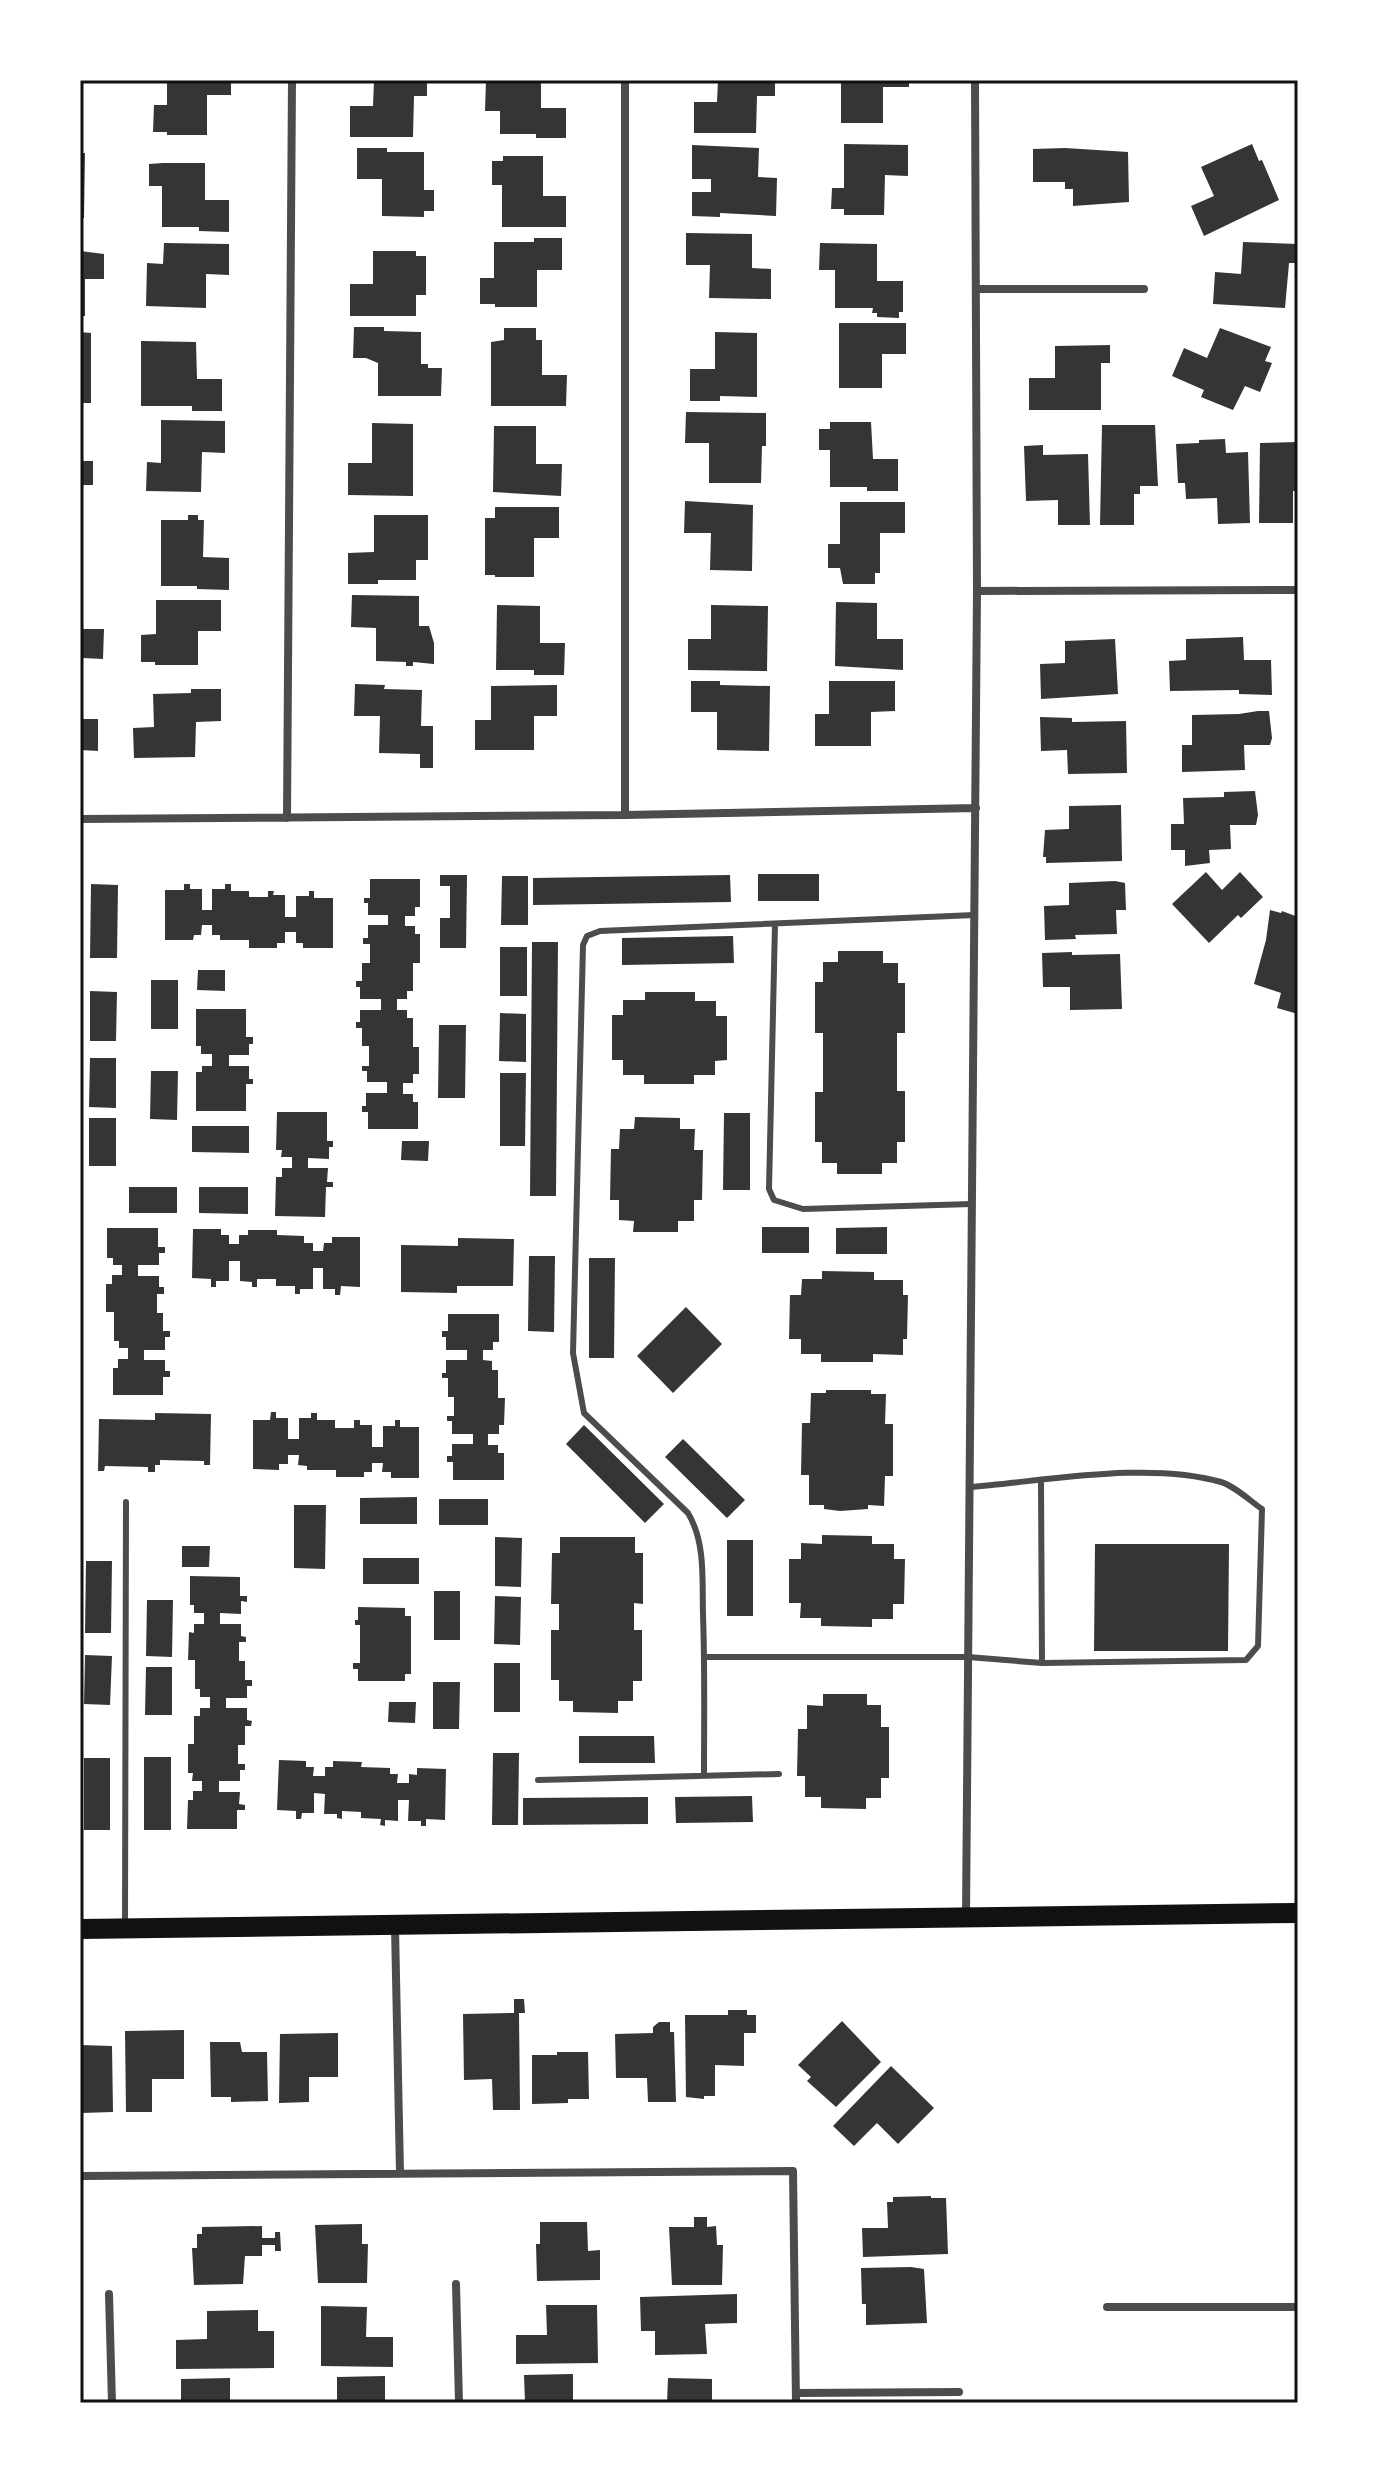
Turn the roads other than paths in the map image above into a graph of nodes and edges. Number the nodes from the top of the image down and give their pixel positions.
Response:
1 (292, 80) edge
2 (625, 80) edge
3 (975, 80) edge
4 (976, 289) junction
5 (1144, 289) dead end
6 (1298, 590) edge
7 (977, 591) junction
8 (976, 808) junction
9 (625, 815) junction
10 (287, 818) junction
11 (80, 819) edge
12 (975, 915) junction
13 (775, 924) junction
14 (972, 1204) junction
15 (1041, 1482) junction
16 (970, 1487) junction
17 (126, 1502) dead end
18 (704, 1657) junction
19 (968, 1657) junction
20 (1042, 1663) junction
21 (779, 1774) dead end
22 (704, 1776) junction
23 (538, 1780) dead end
24 (1298, 1913) edge
25 (966, 1917) junction
26 (395, 1927) junction
27 (125, 1928) junction
28 (80, 1929) edge
29 (400, 2173) junction
30 (80, 2176) edge
31 (456, 2284) dead end
32 (109, 2294) dead end
33 (1107, 2307) dead end
34 (1298, 2307) edge
35 (959, 2392) dead end
36 (796, 2393) junction
37 (112, 2403) edge
38 (459, 2403) edge
39 (796, 2403) edge

1 - 10 street
2 - 9 street
3 - 4 street
4 - 5 street
4 - 7 street
6 - 7 street
7 - 8 street
8 - 9 street
8 - 12 street
9 - 10 street
10 - 11 street
12 - 13 lane
12 - 14 street
13 - 14 lane
13 - 18 lane
14 - 16 street
15 - 16 lane
15 - 20 lane
15 - 20 lane
16 - 19 street
17 - 27 lane
18 - 19 lane
18 - 22 lane
19 - 20 lane
19 - 25 street
21 - 22 lane
22 - 23 lane
24 - 25 main road
25 - 26 main road
26 - 27 main road
26 - 29 street
27 - 28 main road
29 - 30 street
29 - 36 street
31 - 38 street
32 - 37 street
33 - 34 street
35 - 36 street
36 - 39 street

